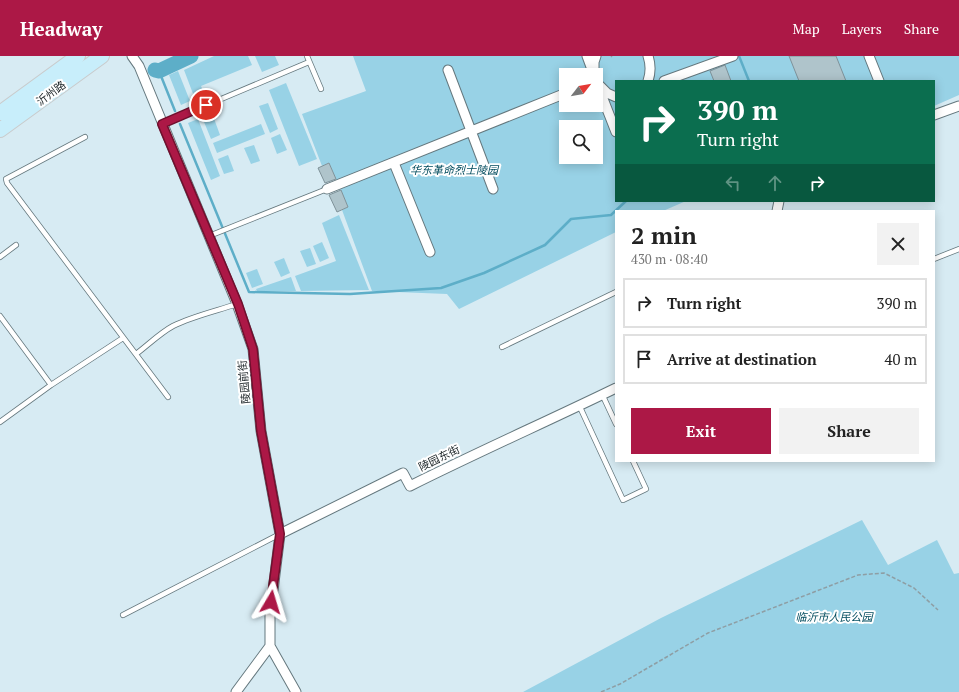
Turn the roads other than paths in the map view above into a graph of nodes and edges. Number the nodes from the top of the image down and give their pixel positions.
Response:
1 (78, 56) edge
2 (102, 56) edge
3 (132, 56) edge
4 (307, 56) edge
5 (587, 56) edge
6 (596, 56) edge
7 (648, 56) edge
8 (733, 56) edge
9 (869, 56) edge
10 (309, 62) junction
11 (591, 68) edge
12 (593, 68) edge
13 (448, 70) dead end
14 (648, 80) edge
15 (667, 80) edge
16 (879, 80) edge
17 (321, 89) dead end
18 (603, 90) edge
19 (559, 95) edge
20 (615, 97) edge
21 (603, 99) edge
22 (959, 106) edge
23 (0, 113) edge
24 (935, 115) edge
25 (162, 124) junction
26 (615, 129) edge
27 (0, 130) edge
28 (471, 131) junction
29 (85, 136) dead end
30 (394, 163) junction
31 (327, 189) joint
32 (493, 189) dead end
33 (209, 236) junction
34 (16, 245) dead end
35 (959, 249) edge
36 (430, 252) dead end
37 (0, 257) edge
38 (935, 259) edge
39 (615, 292) edge
40 (238, 304) junction
41 (0, 316) edge
42 (123, 338) junction
43 (502, 347) dead end
44 (136, 354) junction
45 (51, 385) junction
46 (615, 388) edge
47 (602, 394) junction
48 (168, 397) dead end
49 (579, 406) junction
50 (0, 422) edge
51 (615, 422) edge
52 (633, 462) edge
53 (280, 534) junction
54 (123, 615) dead end
55 (270, 646) junction
56 (236, 692) edge
57 (296, 692) edge

1 - 23 main road, 沂州路
2 - 27 main road, 沂州路
3 - 25 street, 陵园前街
4 - 10 lane
5 - 11 street
6 - 12 street
7 - 14 street
8 - 15 street
9 - 16 street
10 - 17 lane
10 - 25 lane
13 - 28 street
18 - 20 street
19 - 28 street
21 - 26 street
22 - 24 street
25 - 33 street, 陵园前街
28 - 30 street
28 - 32 street
29 - 42 lane
30 - 31 street
30 - 36 street
31 - 33 lane
33 - 40 street, 陵园前街
34 - 37 lane
35 - 38 lane
39 - 43 lane
40 - 44 lane
40 - 53 street, 陵园前街
41 - 45 lane
42 - 44 lane
42 - 45 lane
44 - 48 lane
45 - 50 lane
46 - 47 street, 陵园东街
47 - 49 street, 陵园东街
47 - 51 lane
49 - 52 lane
49 - 53 street, 陵园东街
53 - 54 lane
53 - 55 street, 陵园前街
55 - 56 street
55 - 57 street

